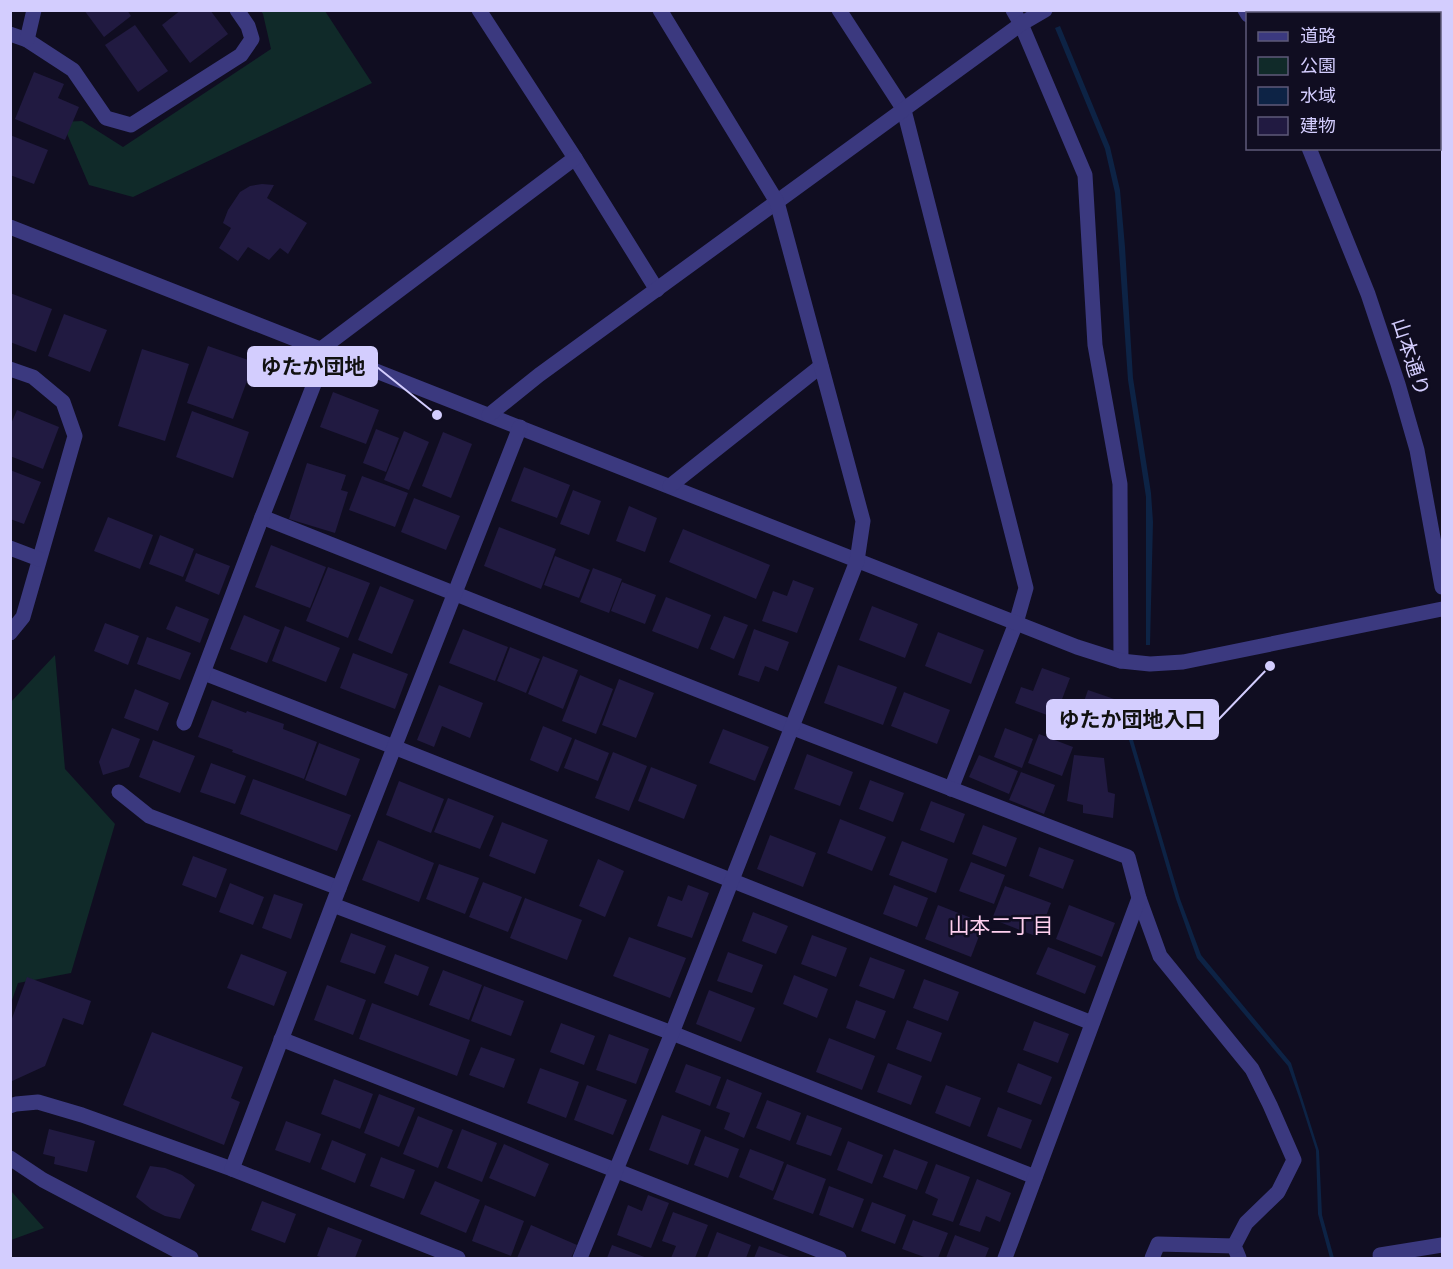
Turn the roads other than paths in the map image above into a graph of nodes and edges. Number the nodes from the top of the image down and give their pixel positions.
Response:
1 (34, 10) edge
2 (237, 10) edge
3 (479, 10) edge
4 (660, 10) edge
5 (839, 10) edge
6 (1013, 10) edge
7 (1045, 10) edge
8 (1021, 24) junction
9 (10, 34) edge
10 (27, 40) junction
11 (904, 110) junction
12 (1310, 150) edge
13 (575, 158) junction
14 (777, 202) junction
15 (10, 227) edge
16 (657, 290) junction
17 (324, 350) junction
18 (821, 366) junction
19 (10, 369) edge
20 (489, 416) junction
21 (520, 428) junction
22 (670, 486) junction
23 (262, 517) junction
24 (10, 548) edge
25 (39, 559) junction
26 (857, 561) junction
27 (1443, 587) edge
28 (454, 592) junction
29 (1443, 609) edge
30 (1016, 623) junction
31 (10, 633) edge
32 (1121, 661) junction
33 (204, 672) junction
34 (184, 723) dead end
35 (791, 727) junction
36 (394, 747) junction
37 (951, 789) junction
38 (119, 792) dead end
39 (731, 880) junction
40 (339, 888) junction
41 (1139, 898) junction
42 (333, 905) junction
43 (1092, 1023) junction
44 (672, 1033) junction
45 (281, 1039) junction
46 (10, 1106) edge
47 (10, 1158) edge
48 (232, 1169) junction
49 (616, 1171) junction
50 (1035, 1176) junction
51 (1443, 1245) edge
52 (1236, 1252) edge
53 (1380, 1255) dead end
54 (191, 1258) edge
55 (458, 1258) edge
56 (580, 1258) edge
57 (838, 1258) edge
58 (1005, 1258) edge
59 (1152, 1258) edge

1 - 10 street
2 - 10 street
3 - 13 street
4 - 14 street
5 - 11 street
6 - 8 street
7 - 8 street
8 - 11 street
8 - 32 street
9 - 10 street
11 - 14 street
11 - 30 street
12 - 27 street, 山本通り
13 - 16 street
13 - 17 street
14 - 16 street
14 - 18 street
15 - 17 street
16 - 20 street
17 - 20 street
17 - 23 street
18 - 22 street
18 - 26 street
19 - 25 street
20 - 21 street
21 - 22 street
21 - 28 street
22 - 26 street
23 - 28 street
23 - 33 street
24 - 25 street
25 - 31 street
26 - 30 street
26 - 35 street
28 - 35 street
28 - 36 street
29 - 32 street
30 - 32 street
30 - 37 street
33 - 34 street
33 - 36 street
35 - 37 street
35 - 39 street
36 - 39 street
36 - 40 street
37 - 41 street
38 - 40 street
39 - 43 street
39 - 44 street
40 - 42 street
41 - 43 street
41 - 52 street
42 - 44 street
42 - 45 street
43 - 50 street
44 - 49 street
44 - 50 street
45 - 48 street
45 - 49 street
46 - 48 street
47 - 54 street
48 - 55 street
49 - 56 street
49 - 57 street
50 - 58 street
51 - 53 street
52 - 59 street

